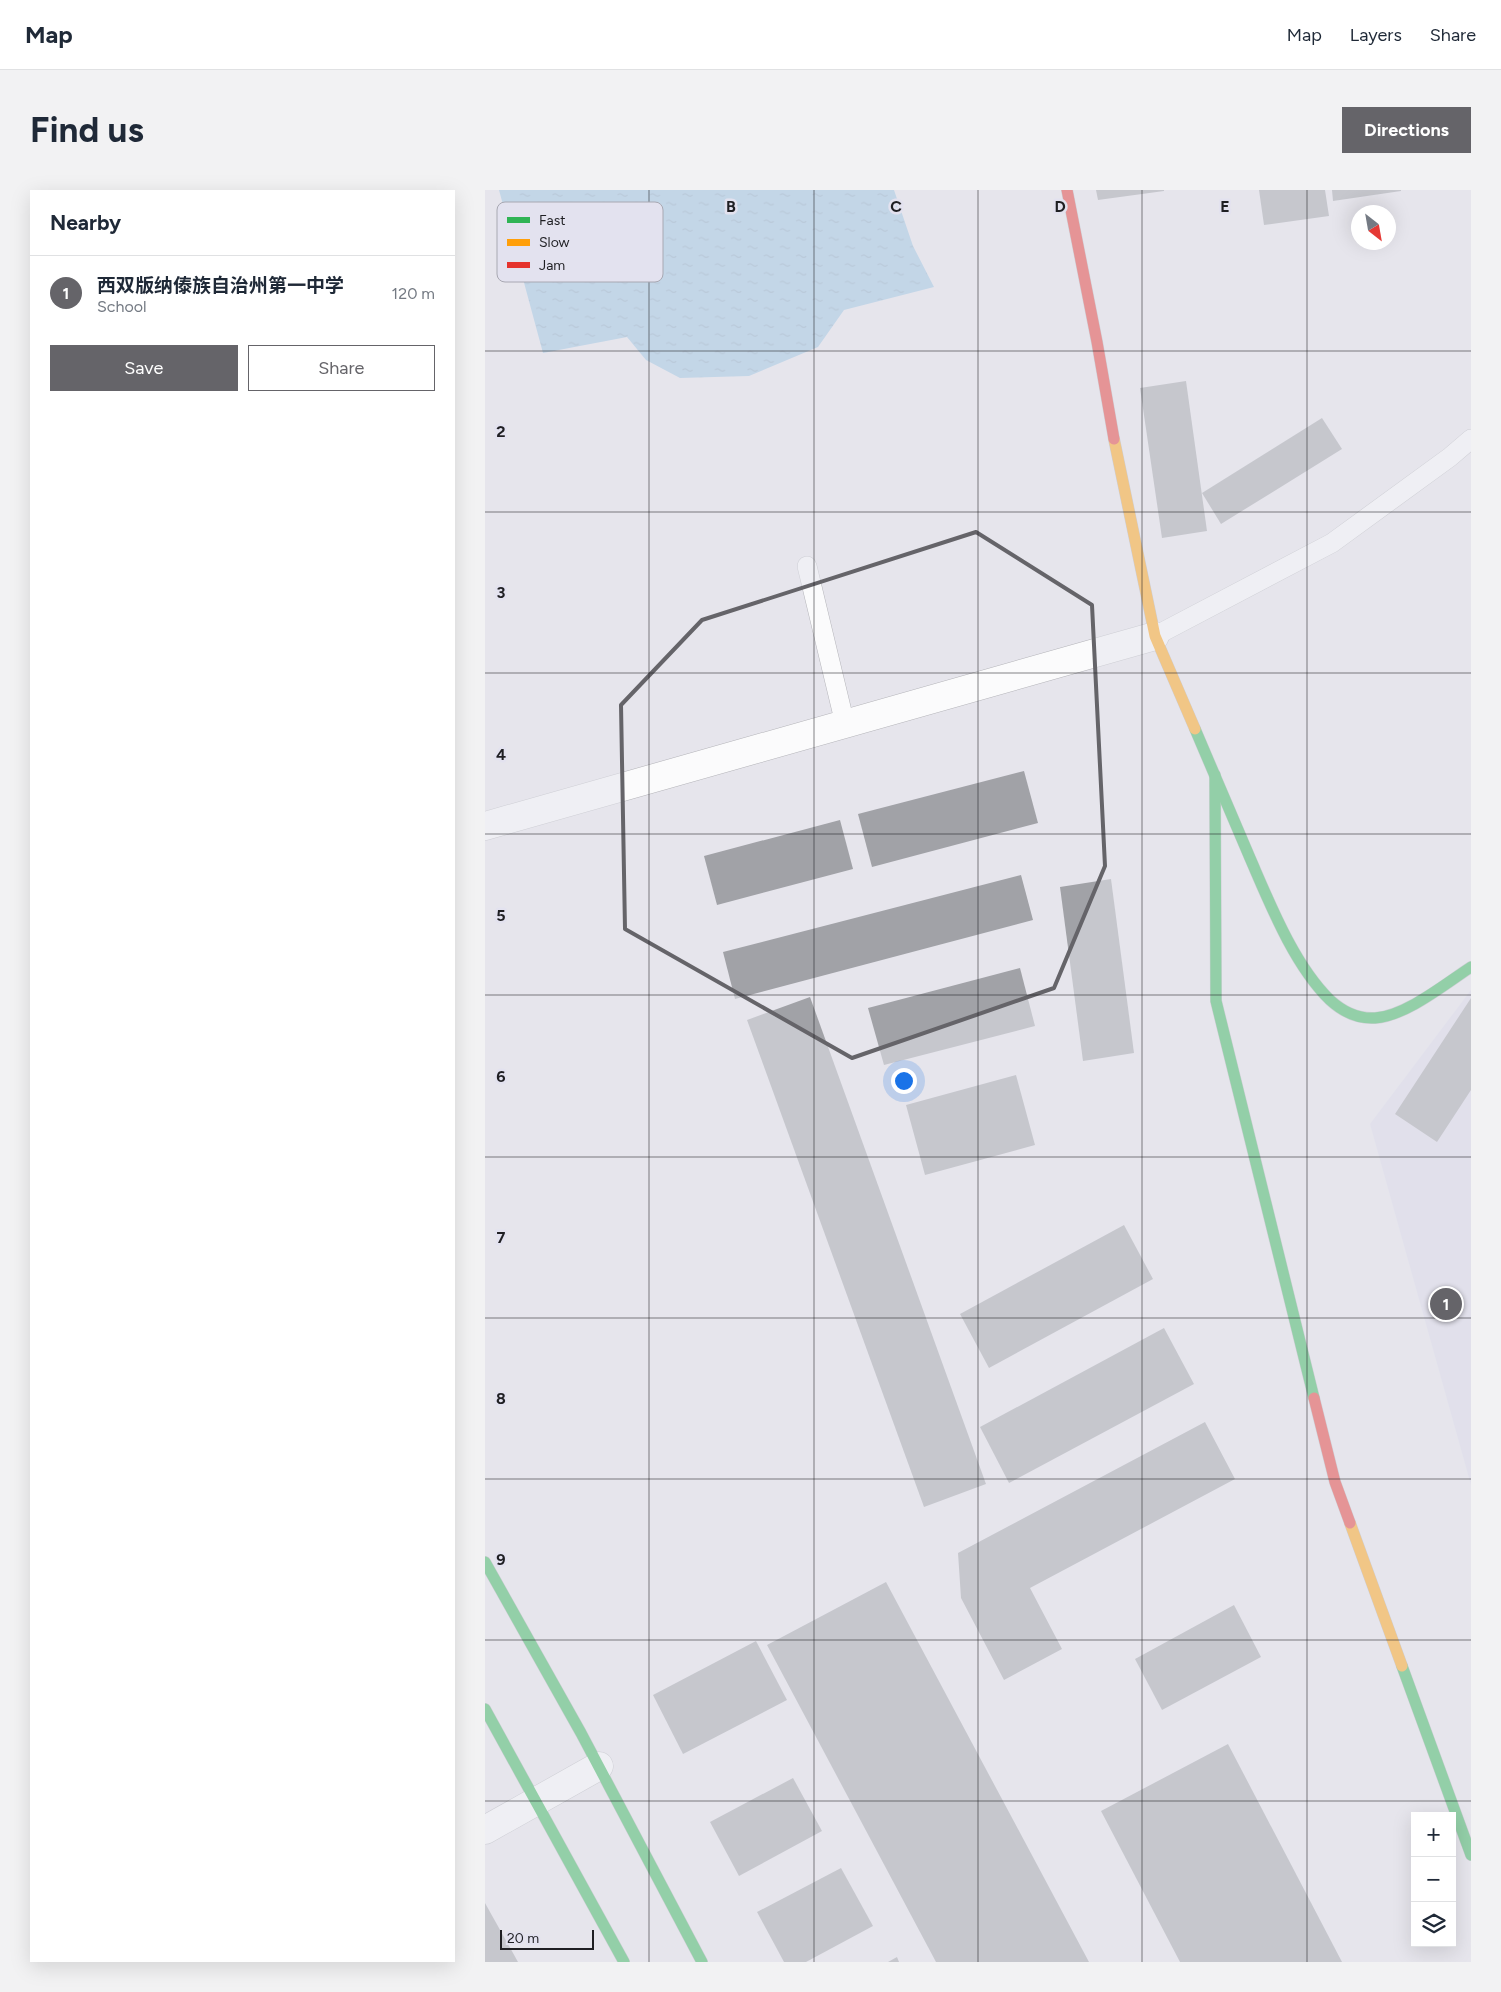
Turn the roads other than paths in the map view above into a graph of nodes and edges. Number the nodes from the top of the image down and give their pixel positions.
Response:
1 (1067, 190) edge
2 (1471, 439) edge
3 (807, 566) dead end
4 (1155, 636) junction
5 (845, 724) junction
6 (1215, 775) junction
7 (485, 826) edge
8 (1471, 967) edge
9 (485, 1562) edge
10 (485, 1709) edge
11 (599, 1766) junction
12 (536, 1801) junction
13 (485, 1830) edge
14 (1471, 1855) edge
15 (624, 1962) edge
16 (702, 1962) edge

1 - 4 street
2 - 4 lane
3 - 5 lane
4 - 5 street
4 - 6 street
5 - 7 street
6 - 8 street
6 - 14 street
9 - 11 street
10 - 12 street
11 - 12 street
11 - 16 street
12 - 13 street
12 - 15 street

